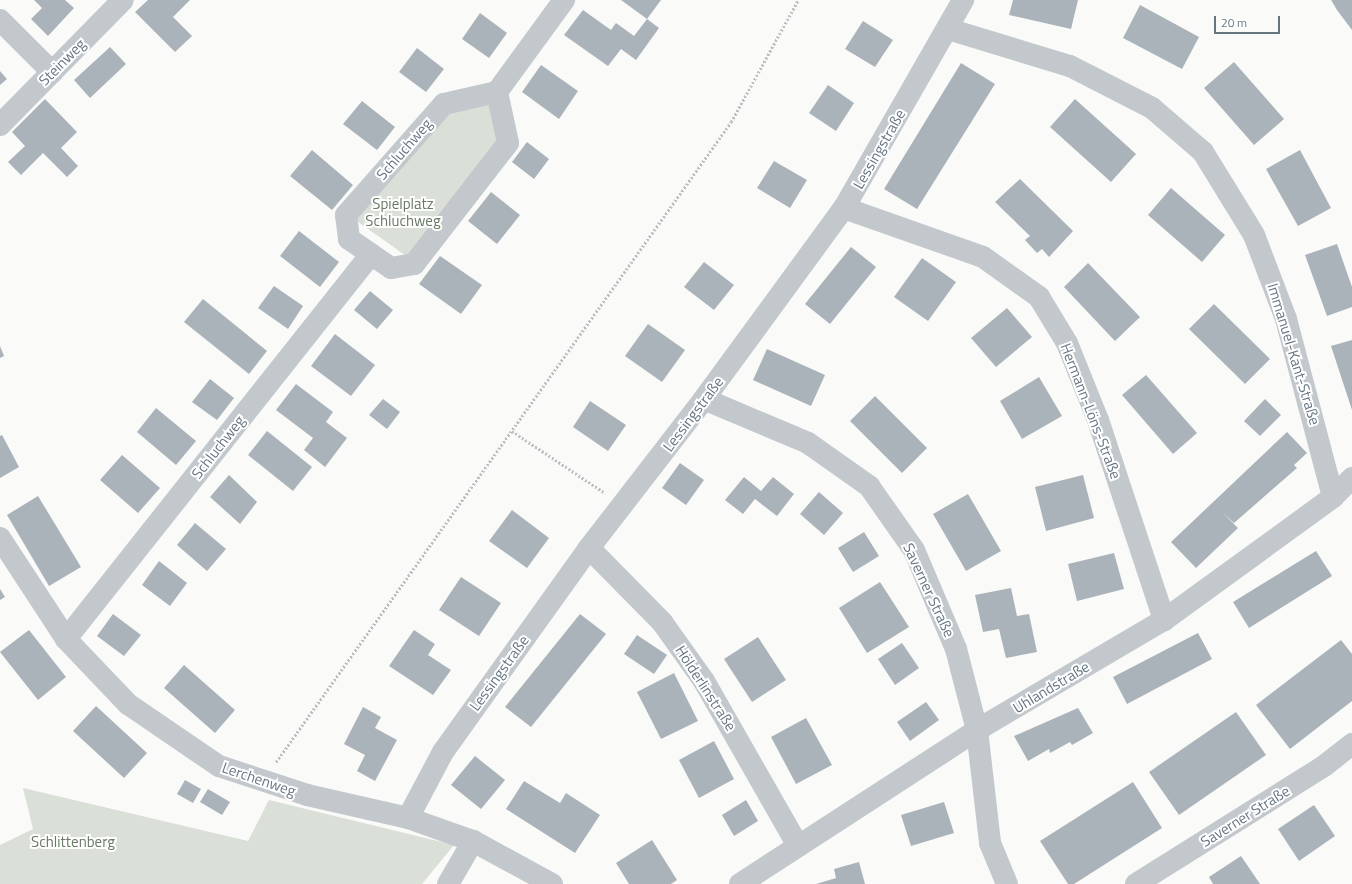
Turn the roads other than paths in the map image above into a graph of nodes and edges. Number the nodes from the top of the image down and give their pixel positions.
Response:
1 (123, 0) edge
2 (564, 0) edge
3 (963, 0) edge
4 (0, 20) edge
5 (948, 29) junction
6 (52, 72) junction
7 (497, 92) junction
8 (0, 125) edge
9 (844, 208) junction
10 (371, 254) junction
11 (704, 399) junction
12 (1352, 478) edge
13 (1333, 497) junction
14 (0, 538) edge
15 (589, 548) junction
16 (1164, 620) junction
17 (66, 639) junction
18 (977, 730) junction
19 (1352, 744) edge
20 (408, 818) junction
21 (473, 840) junction
22 (798, 846) junction
23 (448, 884) edge
24 (552, 884) edge
25 (740, 884) edge
26 (1007, 884) edge
27 (1136, 884) edge

1 - 6 street, Steinweg
2 - 7 street
3 - 5 street, Lessingstraße
4 - 6 street
5 - 9 street, Lessingstraße
5 - 13 street, Immanuel-Kant-Straße
6 - 8 street, Steinweg
7 - 10 street, Schluchweg
7 - 10 street, Schluchweg
9 - 11 street, Lessingstraße
9 - 16 street, Hermann-Löns-Straße
10 - 17 street, Schluchweg
11 - 15 street, Lessingstraße
11 - 18 street, Saverner Straße
12 - 13 street, Uhlandstraße
13 - 16 street, Uhlandstraße
14 - 17 street, Lerchenweg
15 - 20 street, Lessingstraße
15 - 22 street, Hölderlinstraße
16 - 18 street, Uhlandstraße
17 - 20 street, Lerchenweg
18 - 22 street, Uhlandstraße
18 - 26 street, Saverner Straße
19 - 27 street, Saverner Straße
20 - 21 street, Lerchenweg
21 - 23 street
21 - 24 street, Lerchenweg
22 - 25 street, Uhlandstraße

